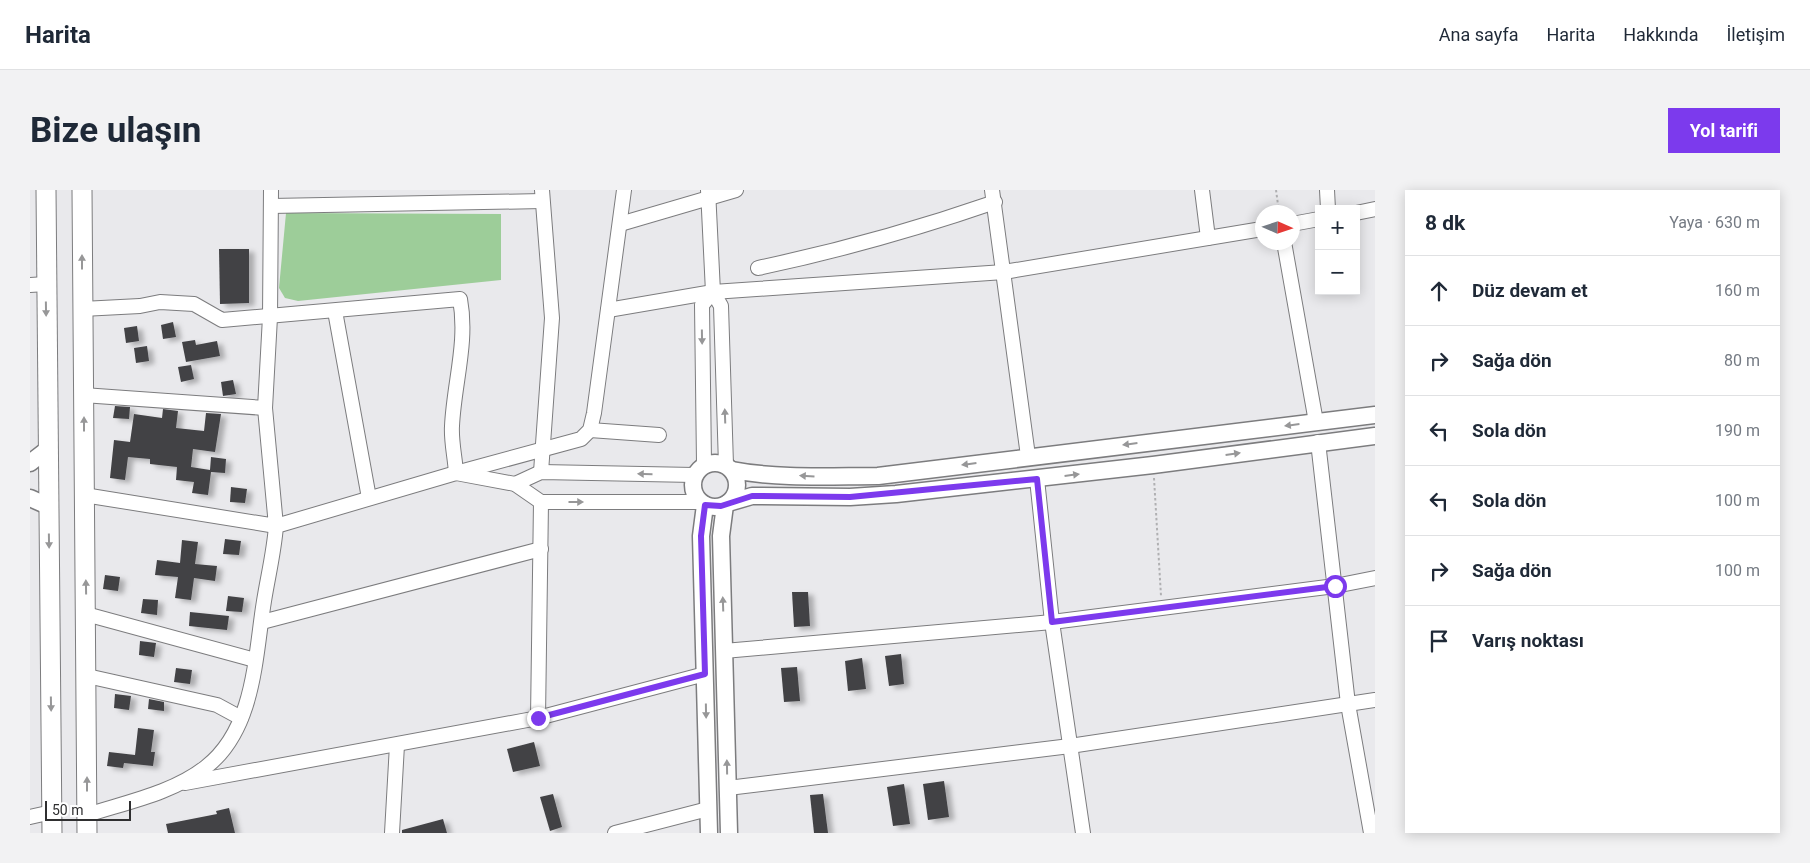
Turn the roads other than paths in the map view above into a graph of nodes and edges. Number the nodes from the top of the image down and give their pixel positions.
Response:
1 (46, 190) edge
2 (82, 190) edge
3 (272, 190) edge
4 (624, 190) edge
5 (736, 190) edge
6 (1202, 190) edge
7 (1327, 190) edge
8 (708, 194) edge
9 (542, 196) edge
10 (994, 196) edge
11 (1328, 205) edge
12 (271, 206) junction
13 (1375, 209) edge
14 (1360, 212) edge
15 (1315, 220) edge
16 (1300, 223) edge
17 (620, 224) junction
18 (1255, 230) edge
19 (1208, 238) junction
20 (1285, 250) edge
21 (758, 268) dead end
22 (1004, 272) junction
23 (38, 284) edge
24 (713, 292) junction
25 (82, 309) junction
26 (608, 310) junction
27 (335, 311) junction
28 (270, 317) junction
29 (84, 394) junction
30 (265, 408) junction
31 (1375, 415) edge
32 (1316, 422) junction
33 (590, 430) junction
34 (659, 435) dead end
35 (1375, 436) edge
36 (1318, 442) junction
37 (48, 448) junction
38 (543, 449) junction
39 (1028, 456) junction
40 (30, 463) edge
41 (729, 467) junction
42 (699, 470) junction
43 (456, 472) junction
44 (541, 472) junction
45 (1037, 479) junction
46 (516, 484) junction
47 (84, 494) junction
48 (30, 498) edge
49 (369, 498) junction
50 (541, 502) junction
51 (703, 504) junction
52 (726, 504) junction
53 (48, 506) junction
54 (276, 526) junction
55 (541, 549) junction
56 (1375, 578) edge
57 (1335, 586) junction
58 (86, 614) junction
59 (262, 622) junction
60 (1052, 622) junction
61 (724, 651) junction
62 (255, 660) junction
63 (705, 674) junction
64 (87, 676) junction
65 (1375, 700) edge
66 (1348, 704) junction
67 (241, 718) junction
68 (538, 718) junction
69 (397, 745) junction
70 (1070, 746) junction
71 (179, 784) junction
72 (728, 788) junction
73 (708, 809) junction
74 (52, 812) junction
75 (30, 817) edge
76 (87, 824) edge
77 (52, 833) edge
78 (392, 833) edge
79 (615, 833) edge
80 (709, 833) edge
81 (728, 833) edge
82 (1083, 833) edge
83 (1371, 833) edge

1 - 23 main road
25 -> 2 main road
3 - 12 street
4 - 17 street
5 - 8 street
6 - 19 street
7 - 11 street
8 - 17 street
8 - 24 street
9 - 12 street
9 - 38 street
10 - 21 street
10 - 22 street
12 - 28 street
13 - 14 street
15 - 16 street
17 - 26 street
18 - 19 street
19 - 22 street
20 - 32 street
22 - 24 street
22 - 39 street
23 -> 37 main road
24 - 26 street
41 -> 24 street
24 -> 42 street
25 - 28 street
25 - 29 main road
26 - 33 street
27 - 28 street
27 - 43 street
27 - 49 street
28 - 30 street
29 - 30 street
47 -> 29 main road
30 - 54 street
31 - 32 street
32 -> 39 street
33 - 34 street
33 - 38 street
35 - 36 street
45 -> 36 street
36 - 57 street
37 - 40 street
37 - 53 main road
38 - 43 street
38 - 44 street
39 -> 41 street
41 - 42 street
41 - 52 street
42 -> 44 street
42 - 51 street
43 - 46 street
43 - 49 street
44 - 46 street
45 - 52 street
45 - 60 street
46 - 50 street
47 - 54 street
58 -> 47 main road
48 - 53 street
49 - 54 street
50 -> 51 street
50 - 55 street
51 - 52 street
51 - 63 street
61 -> 52 street
53 -> 74 main road
54 - 59 street
55 - 59 street
55 - 68 street
56 - 57 street
57 - 60 street
57 - 66 street
58 - 62 street
58 - 64 main road
59 - 62 street
60 - 61 street
60 - 70 street
72 -> 61 street
62 - 67 street
63 - 68 street
63 -> 73 street
64 - 67 street
76 -> 64 main road
65 - 66 street
66 - 70 street
66 - 83 street
67 - 71 street
68 - 69 street
69 - 71 street
69 - 78 street
70 - 72 street
70 - 82 street
71 - 76 street
72 - 81 street
73 - 79 street
73 - 80 street
74 - 75 street
74 - 77 main road

